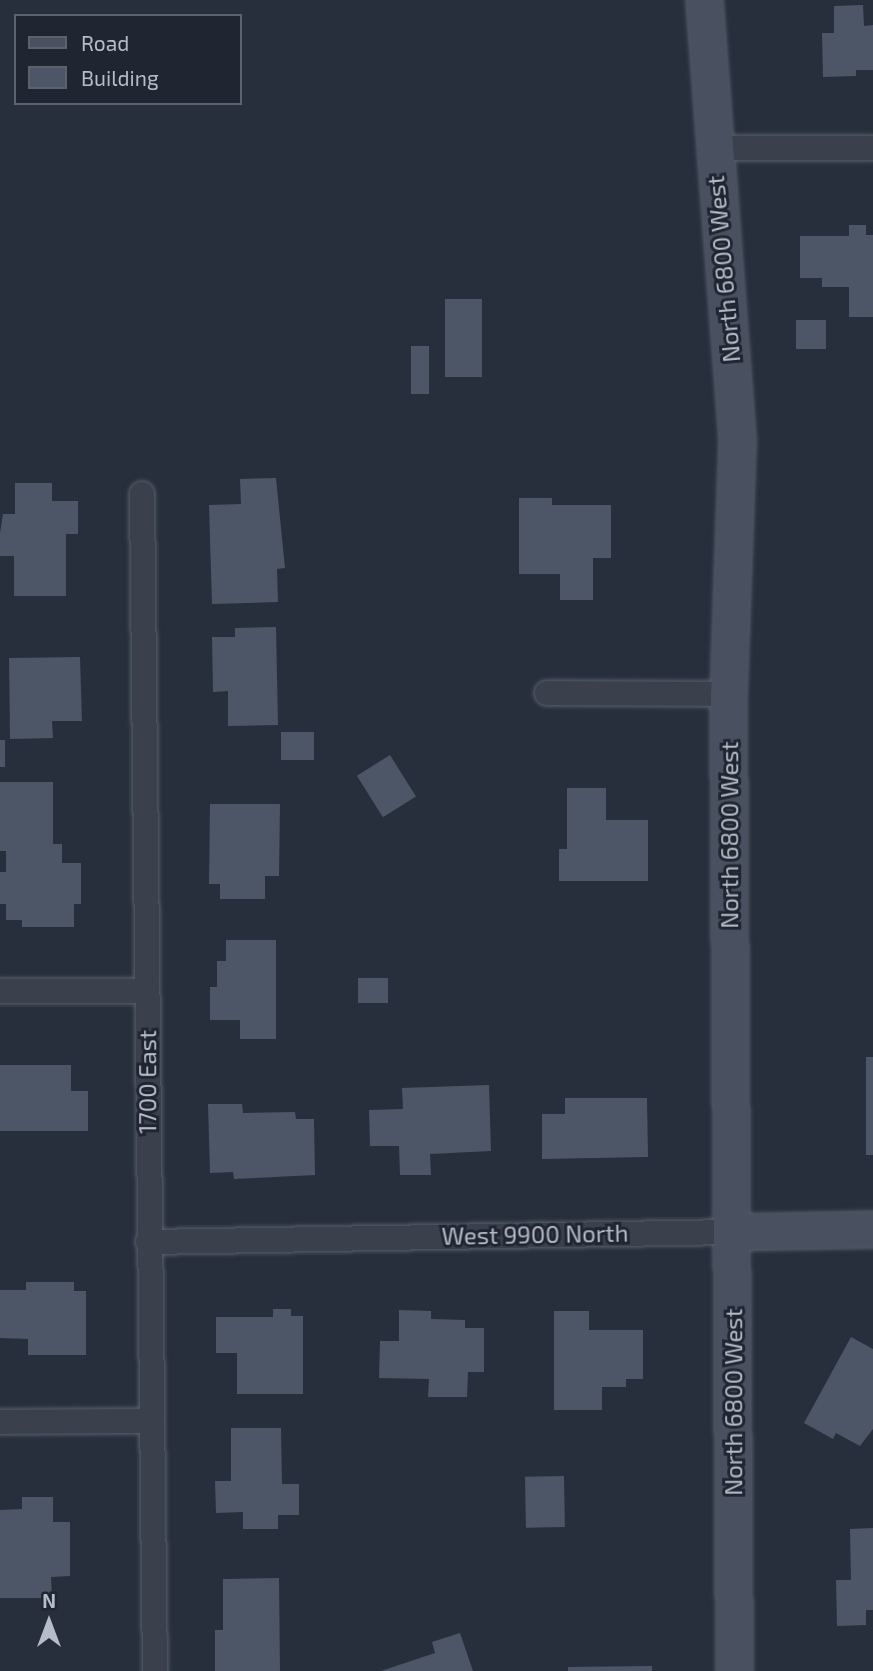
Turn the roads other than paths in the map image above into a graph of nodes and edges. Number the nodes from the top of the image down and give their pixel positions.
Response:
1 (704, 0) edge
2 (713, 148) junction
3 (873, 148) edge
4 (142, 494) dead end
5 (547, 693) dead end
6 (729, 694) junction
7 (0, 991) edge
8 (146, 991) junction
9 (873, 1229) edge
10 (732, 1232) junction
11 (148, 1242) junction
12 (152, 1421) junction
13 (0, 1422) edge
14 (155, 1671) edge
15 (734, 1671) edge

1 - 2 street, North 6800 West
2 - 3 street
2 - 6 street, North 6800 West
4 - 8 street, 1700 East
5 - 6 street
6 - 10 street, North 6800 West
7 - 8 street
8 - 11 street, 1700 East
9 - 10 street
10 - 11 street, West 9900 North
10 - 15 street, North 6800 West
11 - 12 street, 1700 East
12 - 13 street
12 - 14 street, 1700 East

